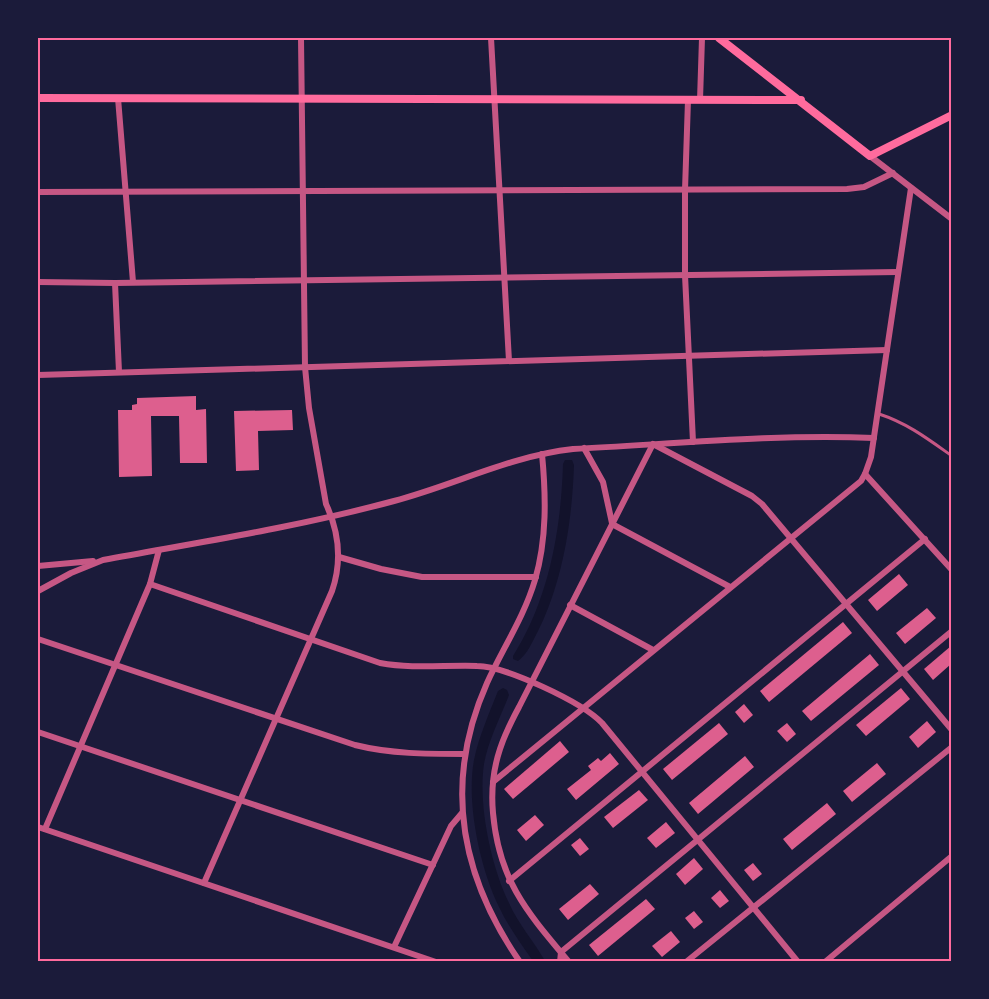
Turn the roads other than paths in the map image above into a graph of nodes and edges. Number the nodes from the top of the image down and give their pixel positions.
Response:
1 (301, 38) edge
2 (491, 38) edge
3 (702, 38) edge
4 (719, 38) edge
5 (38, 98) edge
6 (118, 98) junction
7 (302, 98) junction
8 (494, 99) junction
9 (688, 100) junction
10 (700, 100) junction
11 (801, 100) junction
12 (951, 115) edge
13 (870, 156) junction
14 (892, 173) junction
15 (911, 188) junction
16 (499, 190) junction
17 (685, 190) junction
18 (38, 192) edge
19 (303, 192) junction
20 (126, 193) junction
21 (951, 219) edge
22 (898, 272) junction
23 (685, 275) junction
24 (504, 277) junction
25 (304, 280) junction
26 (38, 282) edge
27 (134, 282) junction
28 (115, 283) junction
29 (887, 350) junction
30 (689, 356) junction
31 (509, 361) junction
32 (305, 367) junction
33 (119, 372) junction
34 (38, 375) edge
35 (877, 413) junction
36 (874, 438) junction
37 (693, 442) junction
38 (653, 444) junction
39 (584, 448) junction
40 (542, 454) junction
41 (951, 456) edge
42 (866, 474) junction
43 (332, 517) junction
44 (612, 524) junction
45 (790, 537) junction
46 (925, 539) junction
47 (159, 550) junction
48 (339, 557) junction
49 (103, 560) junction
50 (38, 566) edge
51 (951, 570) edge
52 (536, 577) junction
53 (150, 584) junction
54 (730, 587) junction
55 (38, 591) edge
56 (847, 604) junction
57 (570, 605) junction
58 (951, 631) edge
59 (38, 639) edge
60 (310, 639) junction
61 (653, 650) junction
62 (116, 665) junction
63 (494, 668) junction
64 (903, 672) junction
65 (531, 682) junction
66 (583, 708) junction
67 (276, 719) junction
68 (951, 730) edge
69 (38, 732) edge
70 (81, 747) junction
71 (951, 747) edge
72 (464, 754) junction
73 (642, 772) junction
74 (493, 782) junction
75 (240, 800) junction
76 (462, 813) junction
77 (38, 827) edge
78 (45, 829) junction
79 (698, 840) junction
80 (951, 856) edge
81 (433, 865) junction
82 (509, 881) junction
83 (204, 883) junction
84 (753, 907) junction
85 (394, 947) junction
86 (561, 952) junction
87 (436, 962) edge
88 (520, 962) edge
89 (560, 962) edge
90 (569, 962) edge
91 (686, 962) edge
92 (798, 962) edge
93 (825, 962) edge

1 - 7 street
2 - 8 street
3 - 10 street
4 - 11 main road
5 - 6 main road
6 - 7 main road
6 - 20 street
7 - 8 main road
7 - 19 street
8 - 9 main road
8 - 16 street
9 - 10 main road
9 - 17 street
10 - 11 main road
11 - 13 main road
12 - 13 main road
13 - 14 street
14 - 15 street
14 - 17 street
15 - 21 street
15 - 22 street
16 - 17 street
16 - 19 street
16 - 24 street
17 - 23 street
18 - 20 street
19 - 20 street
19 - 25 street
20 - 27 street
22 - 23 street
22 - 29 street
23 - 24 street
23 - 30 street
24 - 25 street
24 - 31 street
25 - 27 street
25 - 32 street
26 - 28 street
27 - 28 street
28 - 33 street
29 - 30 street
29 - 35 street
30 - 31 street
30 - 37 street
31 - 32 street
32 - 33 street
32 - 43 street
33 - 34 street
35 - 36 street
35 - 41 lane
36 - 37 street
36 - 42 street
37 - 38 street
38 - 39 street
38 - 44 street
38 - 45 street
39 - 40 street
39 - 44 street
40 - 43 street
40 - 52 street
42 - 45 street
42 - 46 street
43 - 47 street
43 - 48 street
44 - 54 street
44 - 57 street
45 - 54 street
45 - 56 street
46 - 51 street
46 - 56 street
47 - 49 street
47 - 53 street
48 - 52 street
48 - 60 street
49 - 50 street
49 - 55 street
52 - 63 street
53 - 60 street
53 - 62 street
54 - 61 street
56 - 64 street
56 - 73 street
57 - 61 street
57 - 65 street
58 - 64 street
59 - 62 street
60 - 63 street
60 - 67 street
61 - 66 street
62 - 67 street
62 - 70 street
63 - 65 street
63 - 72 street
64 - 68 street
64 - 79 street
65 - 66 street
65 - 74 street
66 - 73 street
66 - 74 street
67 - 72 street
67 - 75 street
69 - 70 street
70 - 75 street
70 - 78 street
71 - 84 street
72 - 76 street
73 - 79 street
73 - 82 street
74 - 82 street
75 - 81 street
75 - 83 street
76 - 81 street
76 - 88 street
77 - 78 street
78 - 83 street
79 - 84 street
79 - 86 street
80 - 93 street
81 - 85 street
82 - 86 street
83 - 85 street
84 - 91 street
84 - 92 street
85 - 87 street
86 - 89 street
86 - 90 street

